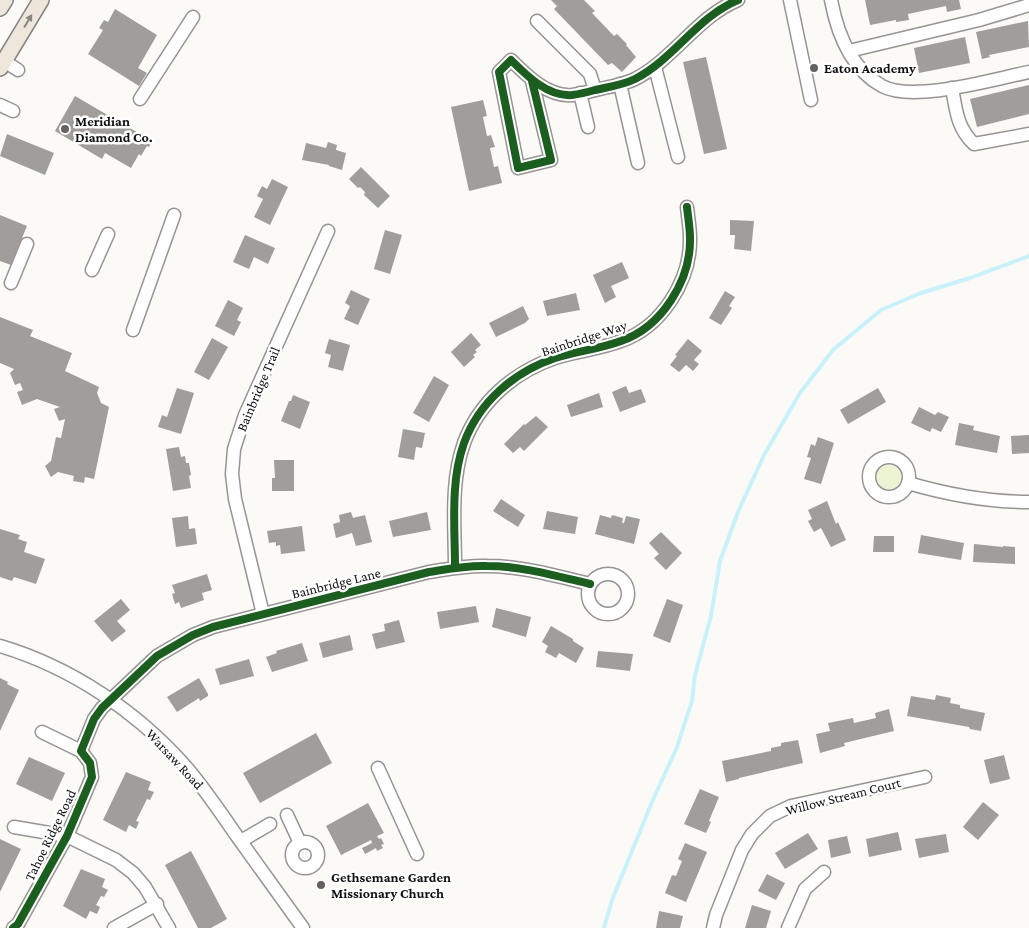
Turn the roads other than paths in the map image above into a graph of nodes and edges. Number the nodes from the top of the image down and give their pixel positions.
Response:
1 (5, 0) edge
2 (41, 0) edge
3 (738, 0) edge
4 (790, 0) edge
5 (831, 0) edge
6 (1029, 5) edge
7 (0, 8) edge
8 (193, 17) dead end
9 (537, 20) dead end
10 (849, 52) junction
11 (2, 65) edge
12 (655, 66) junction
13 (18, 70) dead end
14 (1029, 72) edge
15 (532, 81) junction
16 (620, 84) junction
17 (952, 88) junction
18 (595, 90) junction
19 (580, 93) junction
20 (140, 99) dead end
21 (811, 100) dead end
22 (0, 105) edge
23 (13, 111) dead end
24 (588, 127) dead end
25 (1029, 134) edge
26 (678, 157) dead end
27 (638, 163) dead end
28 (687, 207) dead end
29 (174, 215) dead end
30 (328, 231) dead end
31 (108, 234) dead end
32 (27, 244) dead end
33 (92, 270) dead end
34 (11, 283) dead end
35 (133, 330) dead end
36 (908, 484) dead end
37 (1029, 502) edge
38 (455, 567) junction
39 (590, 584) dead end
40 (262, 614) junction
41 (0, 646) edge
42 (111, 700) junction
43 (42, 732) dead end
44 (81, 751) junction
45 (378, 768) dead end
46 (925, 776) dead end
47 (287, 815) dead end
48 (270, 824) dead end
49 (14, 827) dead end
50 (67, 836) junction
51 (240, 840) junction
52 (300, 843) dead end
53 (417, 854) dead end
54 (824, 872) dead end
55 (157, 904) junction
56 (14, 928) edge
57 (114, 928) edge
58 (169, 928) edge
59 (303, 928) edge
60 (713, 928) edge
61 (788, 928) edge

1 - 7 main road
11 -> 2 main road
3 - 12 street
4 - 21 street
5 - 10 street
6 - 10 street
8 - 20 street
9 - 18 street
10 - 17 street
11 - 13 street
12 - 16 street
12 - 26 street
14 - 17 street
15 - 15 street
15 - 19 street
16 - 18 street
16 - 27 street
17 - 25 street
18 - 19 street
19 - 24 street
22 - 23 street
28 - 38 street, Bainbridge Way
29 - 35 street
30 - 40 street, Bainbridge Trail
31 - 33 street
32 - 34 street
36 - 37 street
38 - 39 street, Bainbridge Lane
38 - 40 street, Bainbridge Lane
40 - 42 street, Bainbridge Lane
41 - 42 street, Warsaw Road
42 - 44 street
42 - 51 street, Warsaw Road
43 - 44 street
44 - 50 street, Tahoe Ridge Road
45 - 53 street
46 - 60 street, Willow Stream Court
47 - 52 street
48 - 51 street
49 - 50 street
50 - 55 street
50 - 56 street, Tahoe Ridge Road
51 - 59 street, Warsaw Road
54 - 61 street
55 - 57 street
55 - 58 street

